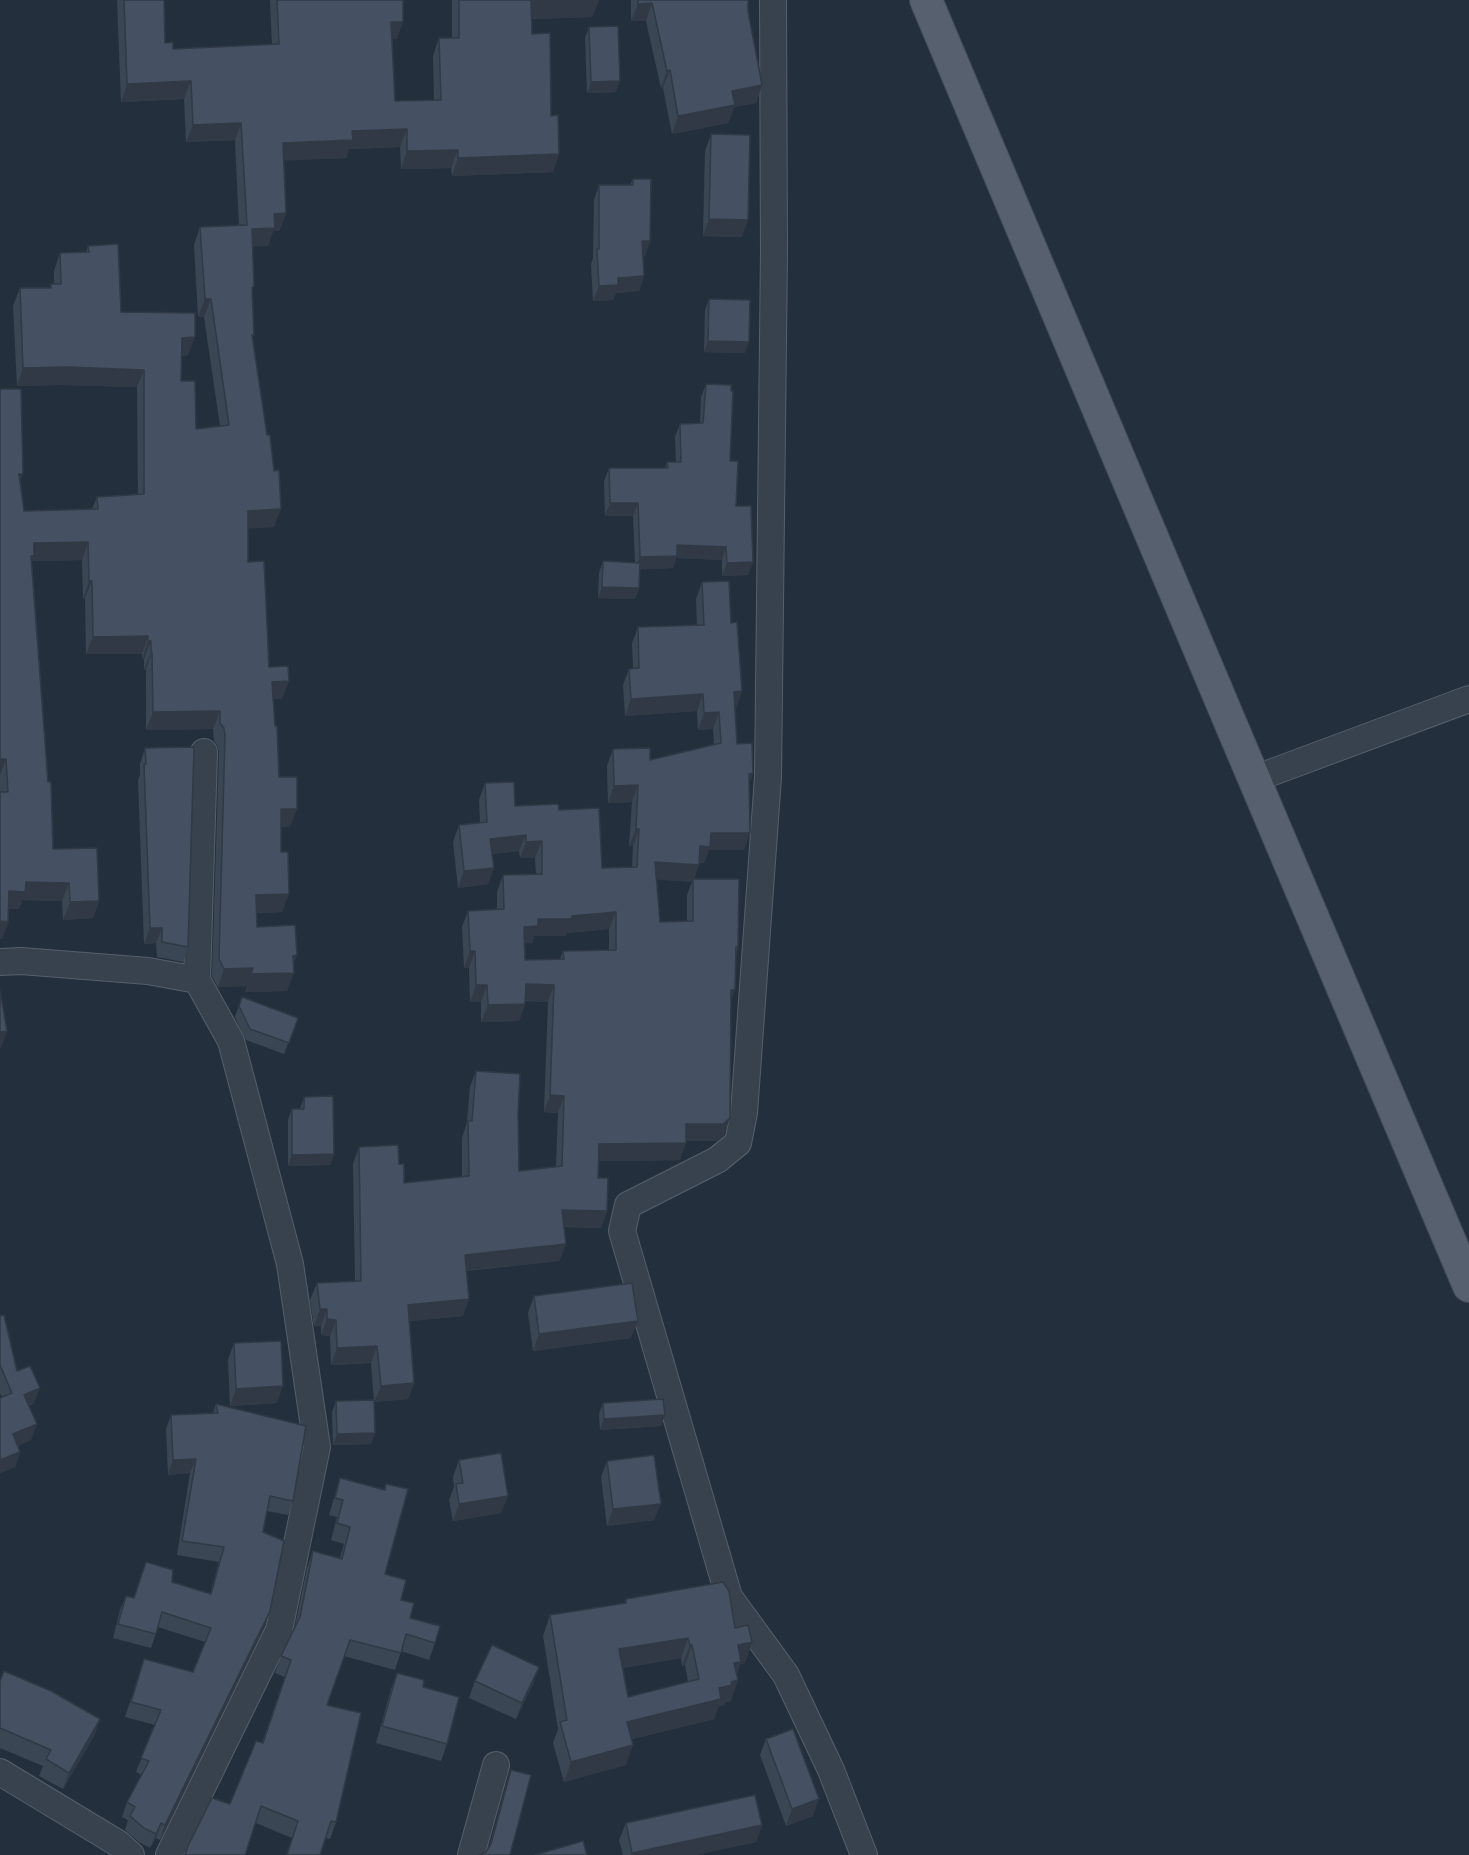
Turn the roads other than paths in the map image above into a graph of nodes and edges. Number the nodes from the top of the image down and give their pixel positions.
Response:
1 (773, 0) edge
2 (927, 0) edge
3 (1469, 699) edge
4 (204, 752) dead end
5 (1254, 779) junction
6 (0, 962) edge
7 (197, 980) junction
8 (1469, 1286) edge
9 (496, 1765) dead end
10 (0, 1772) edge
11 (130, 1855) edge
12 (169, 1855) edge
13 (471, 1855) edge
14 (864, 1855) edge

1 - 14 street
2 - 5 main road
3 - 5 street
4 - 7 street
5 - 8 main road
6 - 7 street
7 - 12 street
9 - 13 street
10 - 11 street

